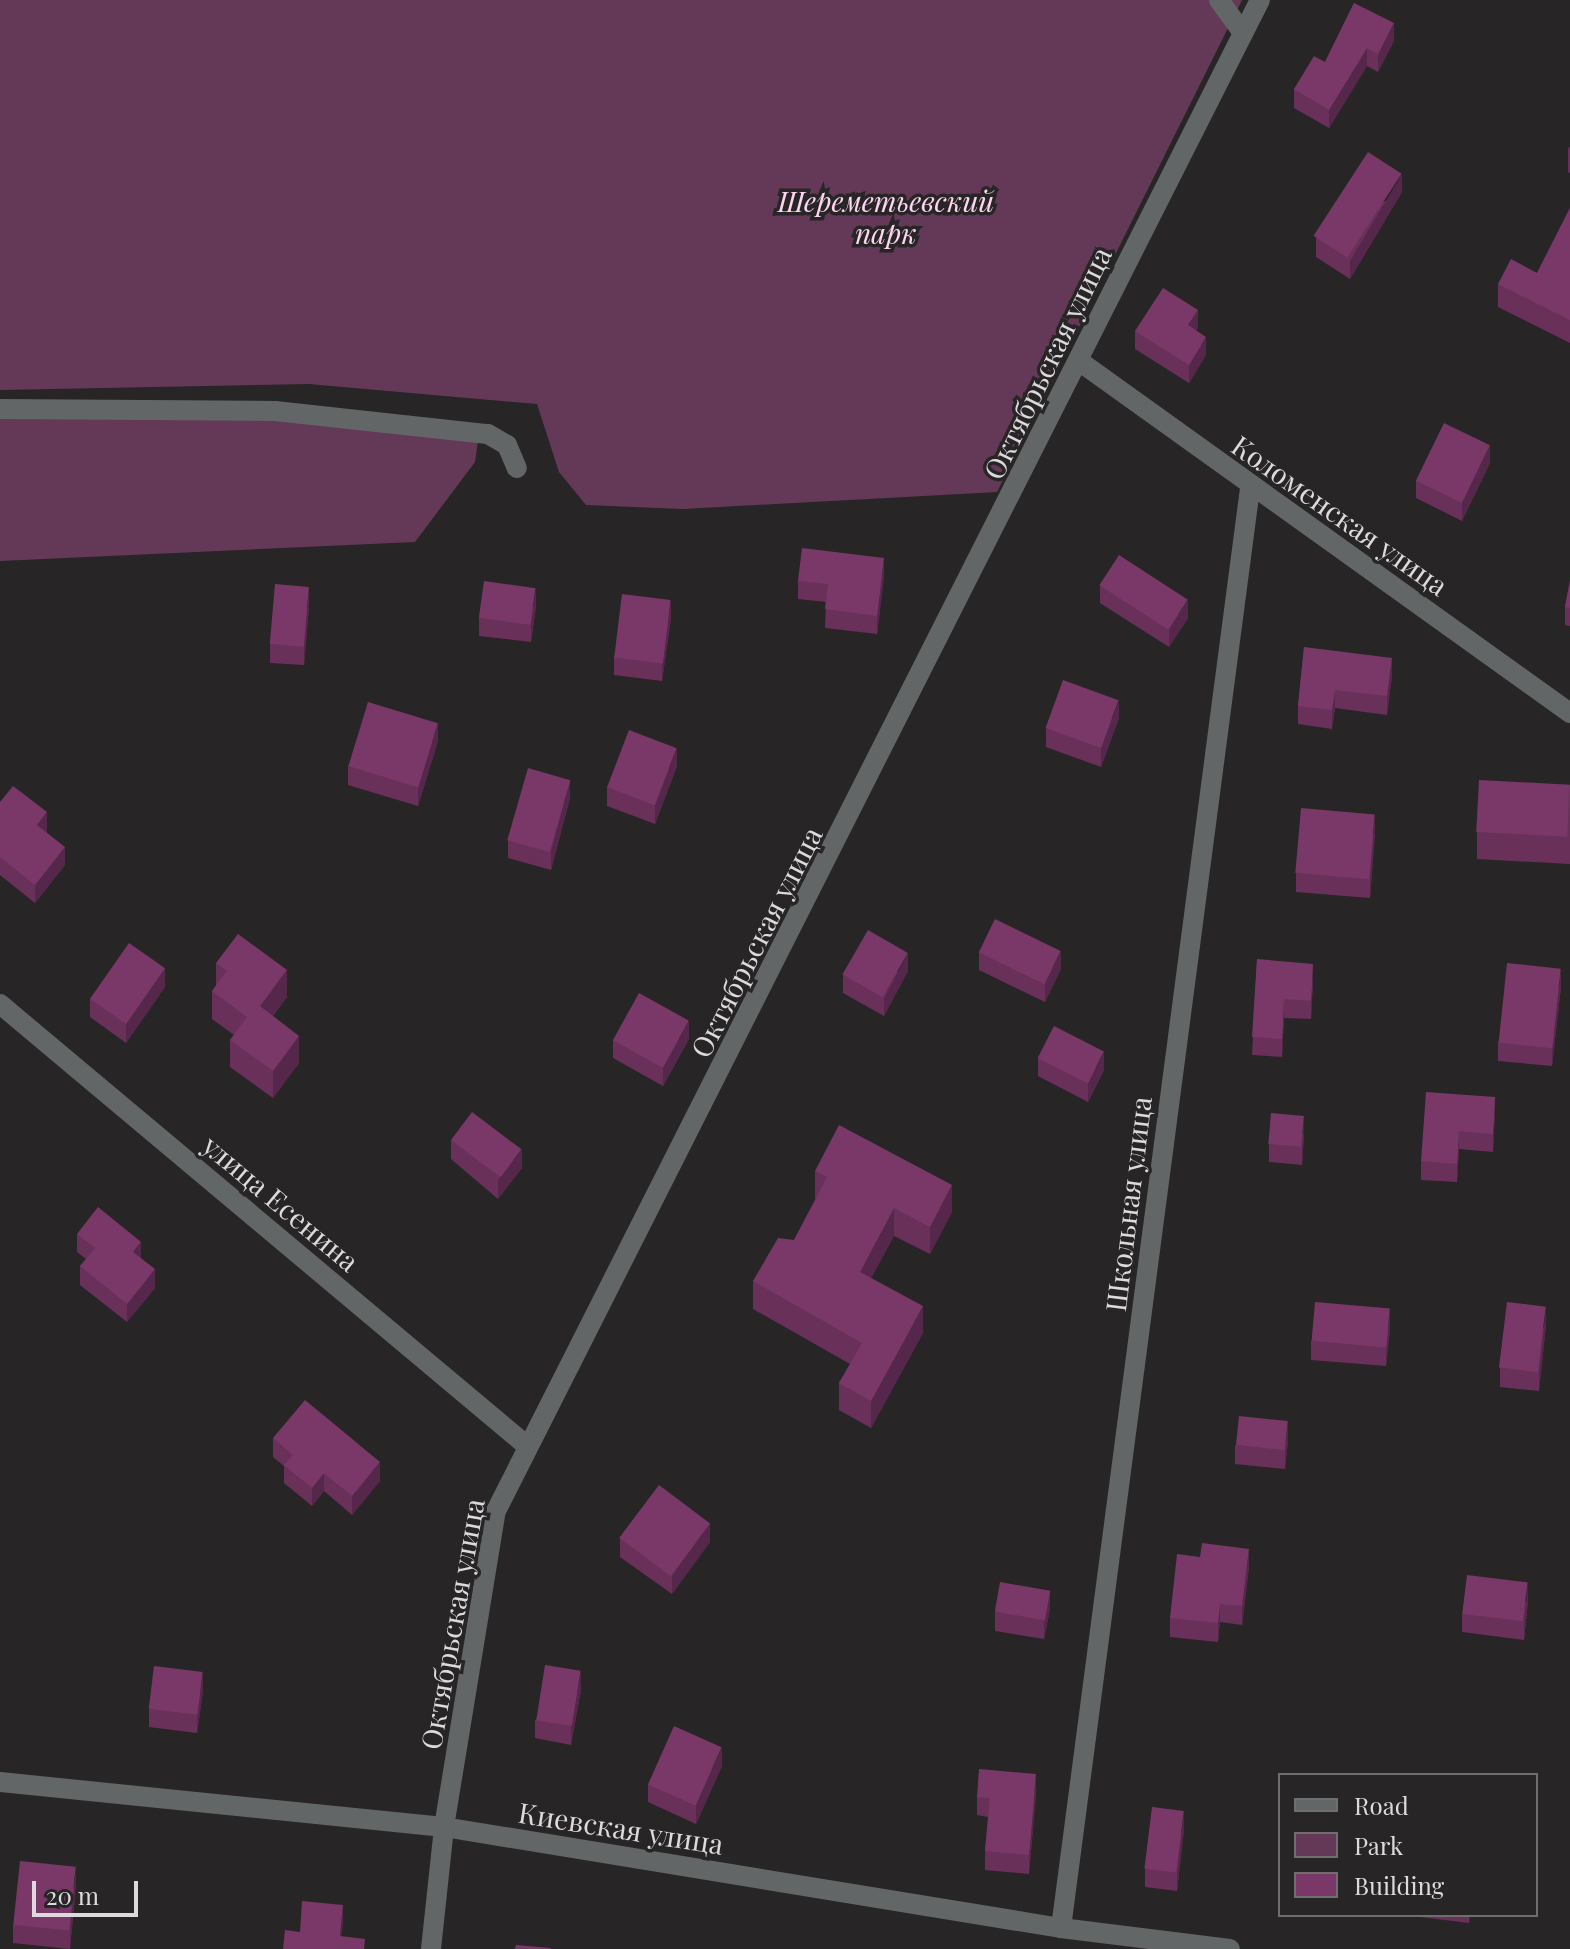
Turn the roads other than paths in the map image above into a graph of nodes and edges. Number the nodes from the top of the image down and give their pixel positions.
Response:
1 (1219, 0) edge
2 (1260, 0) edge
3 (1243, 33) junction
4 (1079, 361) junction
5 (0, 409) edge
6 (517, 468) dead end
7 (1250, 488) junction
8 (1570, 713) edge
9 (0, 1004) edge
10 (526, 1445) junction
11 (0, 1782) edge
12 (444, 1827) junction
13 (1061, 1928) junction
14 (431, 1949) edge
15 (1230, 1949) edge

1 - 3 street
2 - 3 street, Октябрьская улица
3 - 4 street, Октябрьская улица
4 - 7 street, Коломенская улица
4 - 10 street, Октябрьская улица
5 - 6 street
7 - 8 street, Коломенская улица
7 - 13 street, Школьная улица
9 - 10 street, улица Есенина
10 - 12 street, Октябрьская улица
11 - 12 street, Киевская улица
12 - 13 street, Киевская улица
12 - 14 street, Октябрьская улица
13 - 15 street, Киевская улица

